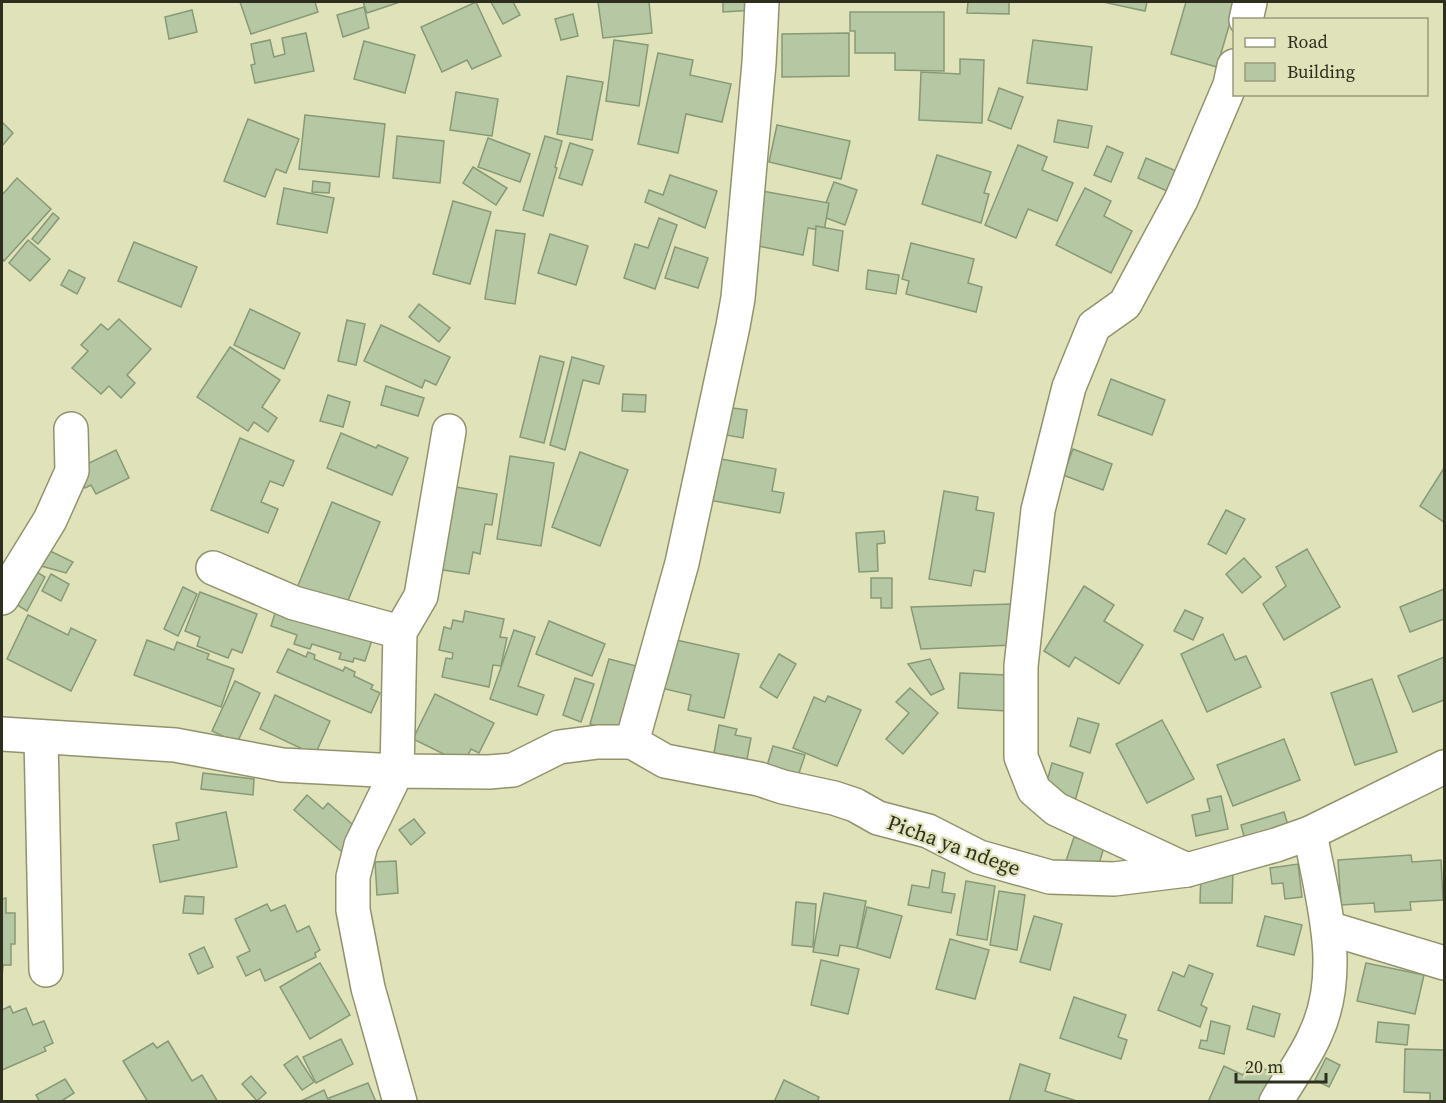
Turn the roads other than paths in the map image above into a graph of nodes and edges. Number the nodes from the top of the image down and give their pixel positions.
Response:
1 (762, 2) edge
2 (1250, 2) edge
3 (1246, 18) edge
4 (1233, 71) edge
5 (71, 429) dead end
6 (449, 431) dead end
7 (213, 568) dead end
8 (2, 598) edge
9 (400, 632) junction
10 (2, 734) edge
11 (41, 737) junction
12 (632, 742) junction
13 (1444, 767) edge
14 (397, 771) junction
15 (1310, 833) junction
16 (1187, 870) junction
17 (1328, 928) junction
18 (1444, 963) edge
19 (46, 970) dead end
20 (400, 1101) edge
21 (1276, 1101) edge

1 - 12 street
2 - 3 street
4 - 16 street
5 - 8 street
6 - 9 street
7 - 9 street
9 - 14 street
10 - 11 street
11 - 14 street
11 - 19 street
12 - 14 street
12 - 16 street, Picha ya ndege
13 - 15 street, Picha ya ndege
14 - 20 street
15 - 16 street, Picha ya ndege
15 - 17 street
17 - 18 street
17 - 21 street

